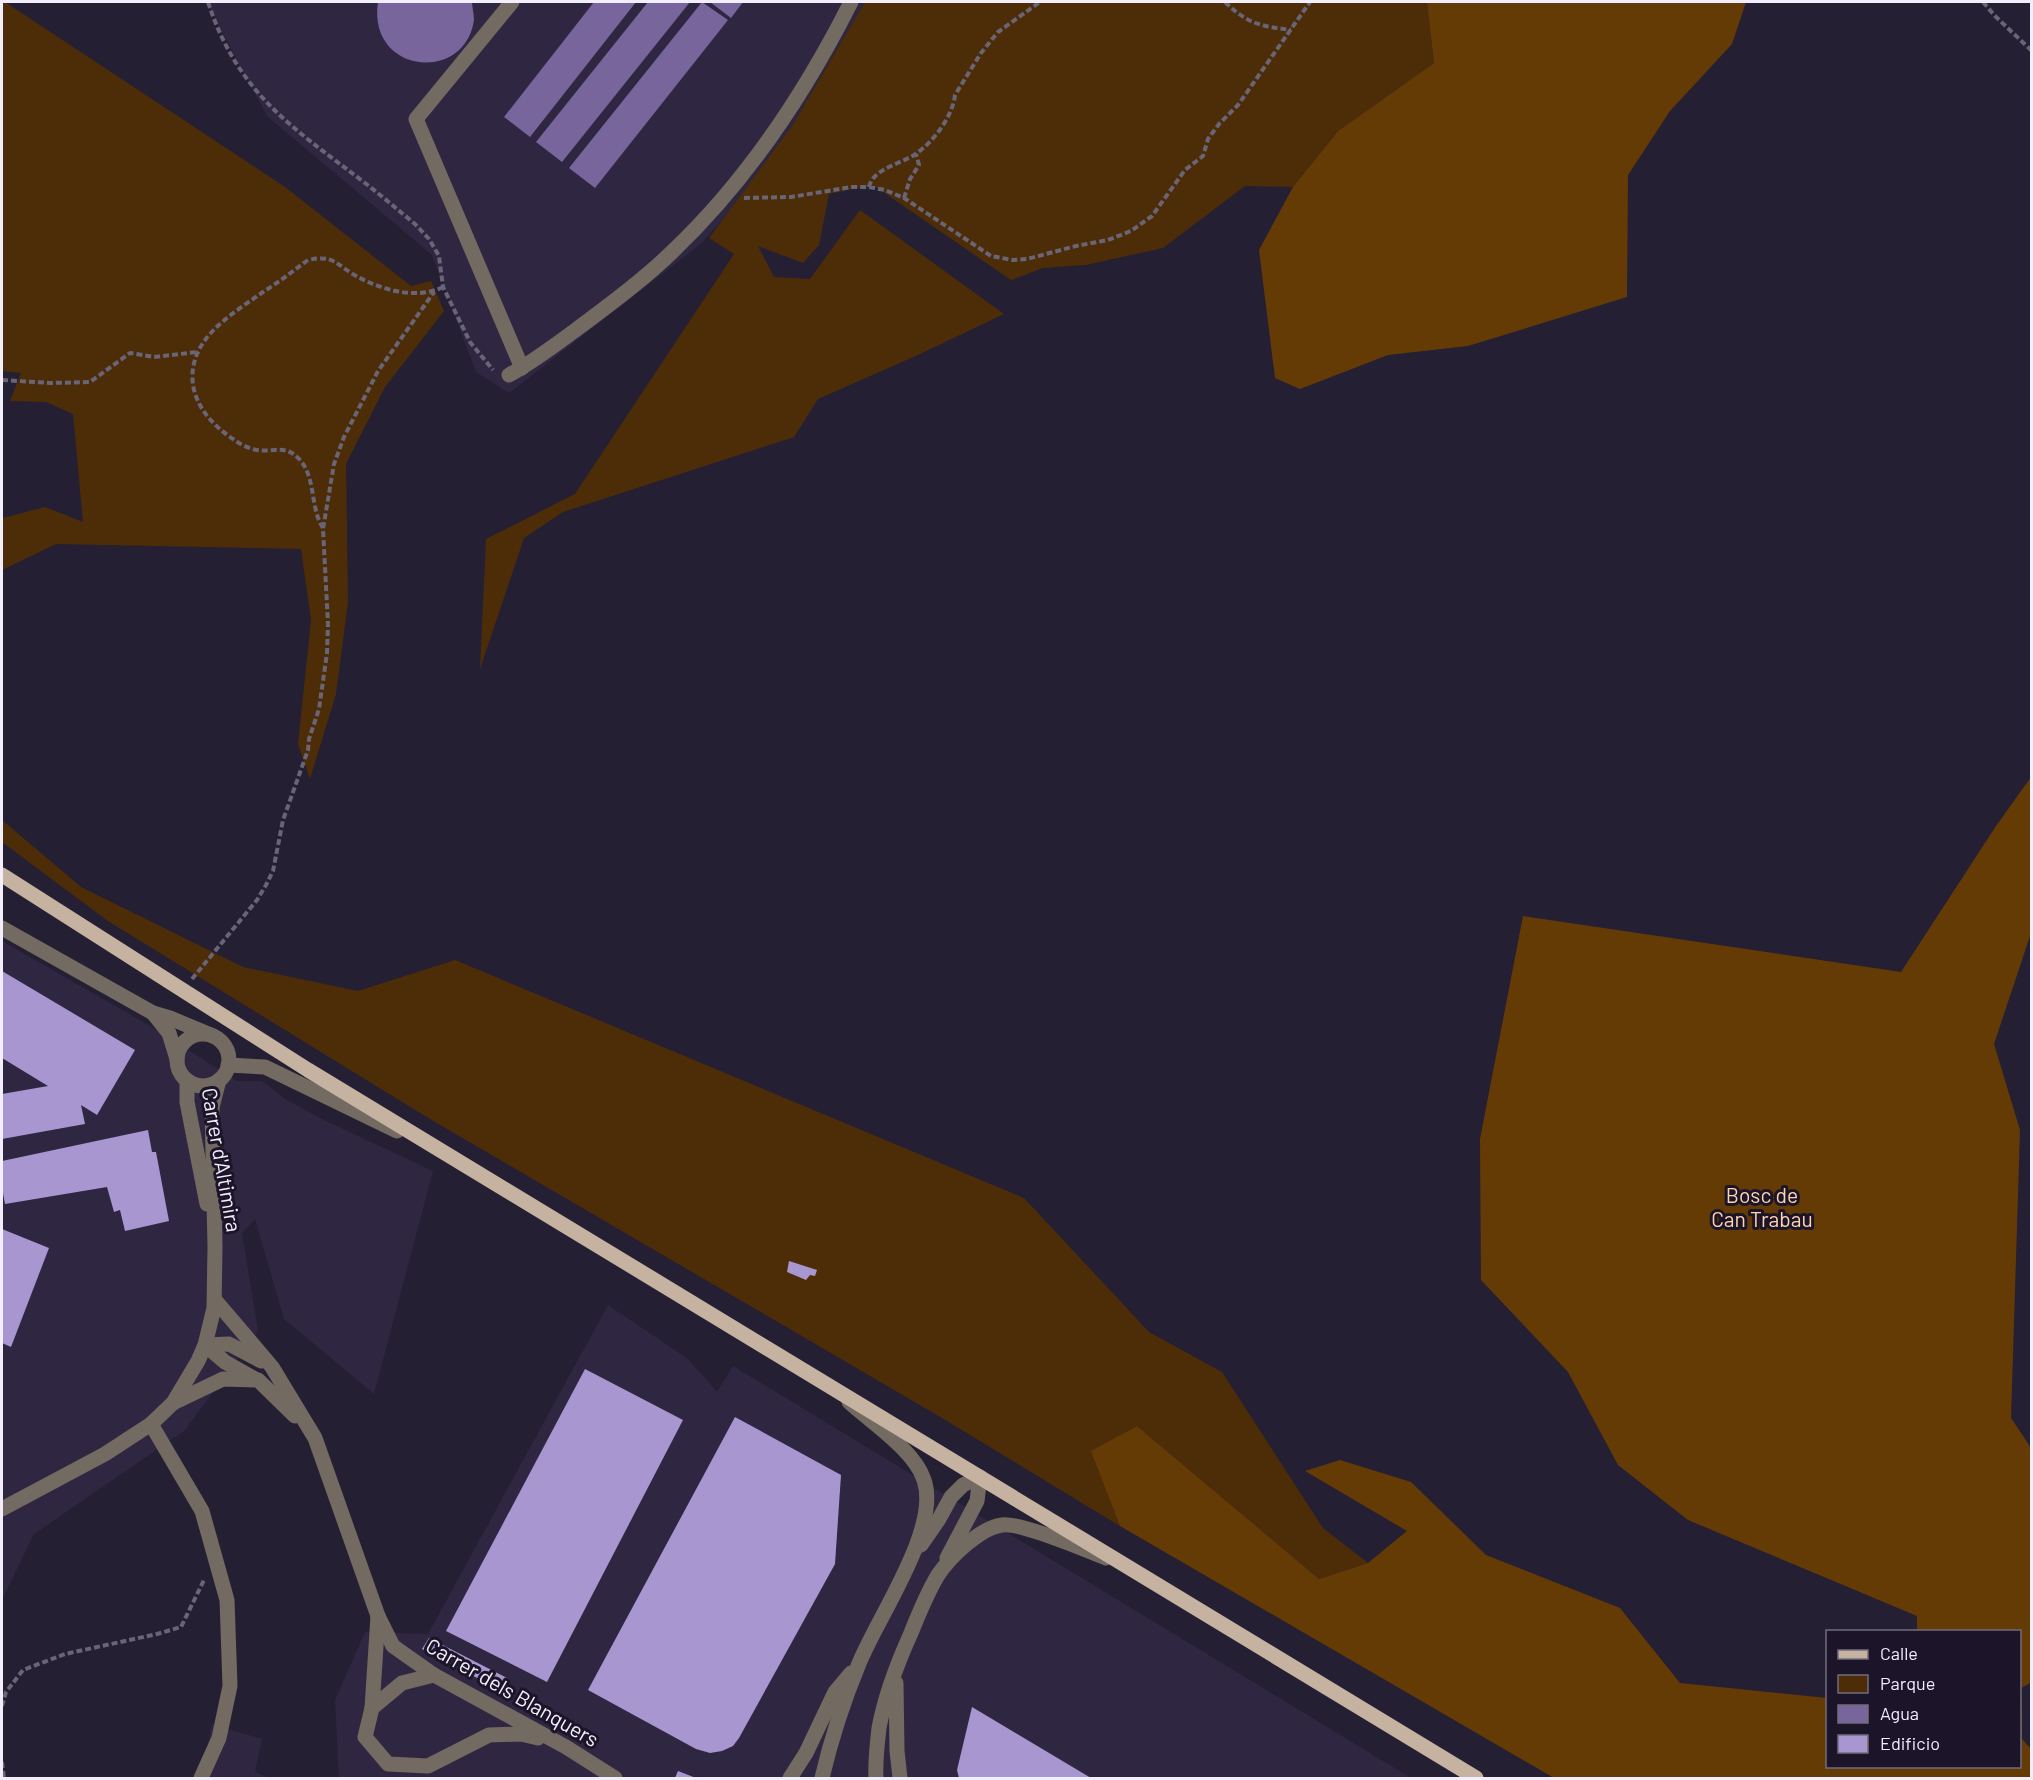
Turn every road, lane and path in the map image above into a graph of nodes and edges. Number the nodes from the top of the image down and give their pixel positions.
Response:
1 (208, 2) edge
2 (512, 2) edge
3 (851, 2) edge
4 (1040, 2) edge
5 (1225, 2) edge
6 (1311, 2) edge
7 (1983, 2) edge
8 (1291, 30) junction
9 (2031, 51) edge
10 (916, 154) junction
11 (869, 187) junction
12 (724, 196) junction
13 (904, 198) junction
14 (443, 287) junction
15 (434, 292) junction
16 (197, 352) junction
17 (516, 372) junction
18 (2, 380) edge
19 (323, 529) junction
20 (2, 875) edge
21 (2, 928) edge
22 (183, 989) junction
23 (153, 1013) junction
24 (213, 1036) junction
25 (177, 1059) junction
26 (228, 1065) junction
27 (187, 1080) junction
28 (219, 1080) junction
29 (455, 1160) junction
30 (215, 1247) junction
31 (214, 1300) junction
32 (206, 1345) junction
33 (272, 1367) junction
34 (258, 1380) junction
35 (826, 1383) junction
36 (173, 1403) junction
37 (151, 1424) junction
38 (315, 1438) junction
39 (980, 1476) junction
40 (2, 1509) edge
41 (913, 1557) junction
42 (215, 1558) junction
43 (1128, 1567) junction
44 (939, 1574) junction
45 (378, 1616) junction
46 (859, 1664) junction
47 (895, 1669) junction
48 (434, 1675) junction
49 (2, 1706) edge
50 (372, 1708) junction
51 (555, 1741) junction
52 (2, 1762) edge
53 (4, 1779) edge
54 (201, 1779) edge
55 (615, 1779) edge
56 (790, 1779) edge
57 (822, 1779) edge
58 (876, 1779) edge
59 (900, 1779) edge
60 (1476, 1779) edge

1 - 14 path
2 - 17 street
3 - 12 street
4 - 10 path
5 - 8 path
6 - 8 path
7 - 9 path
8 - 13 path
10 - 11 path
10 - 13 path
11 - 12 path
11 - 13 path
12 - 17 street
14 - 15 path
14 - 17 path
15 - 16 path
15 - 19 path
16 - 18 path
16 - 19 path
19 - 22 path
20 - 22 main road
21 - 23 street
22 - 29 main road
23 - 24 street
23 - 25 street
24 - 25 street
24 - 26 street
25 - 27 street
26 - 28 street
26 - 29 street
27 - 28 street
27 - 30 street, Carrer d'Altimira
28 - 30 street, Carrer d'Altimira
29 - 35 main road
30 - 31 street, Carrer d'Altimira
31 - 32 street, Carrer d'Altimira
31 - 33 street, Carrer dels Blanquers
32 - 33 street
32 - 34 street, Carrer dels Blanquers
32 - 36 street, Carrer d'Altimira
33 - 38 street, Carrer dels Blanquers
34 - 36 street
34 - 38 street, Carrer dels Blanquers
35 - 39 main road
35 - 41 street
36 - 37 street, Carrer d'Altimira
37 - 40 street, Carrer d'Altimira
37 - 42 street
38 - 45 street, Carrer dels Blanquers
39 - 41 street
39 - 43 main road
39 - 44 street
41 - 46 street
42 - 49 path
42 - 54 street
43 - 44 street
43 - 60 main road
44 - 47 street
45 - 48 street, Carrer dels Blanquers
45 - 50 street
46 - 56 street
46 - 57 street
47 - 58 street
47 - 59 street
48 - 50 street
48 - 51 street, Carrer dels Blanquers
50 - 51 street
51 - 55 street, Carrer dels Blanquers
52 - 53 path

